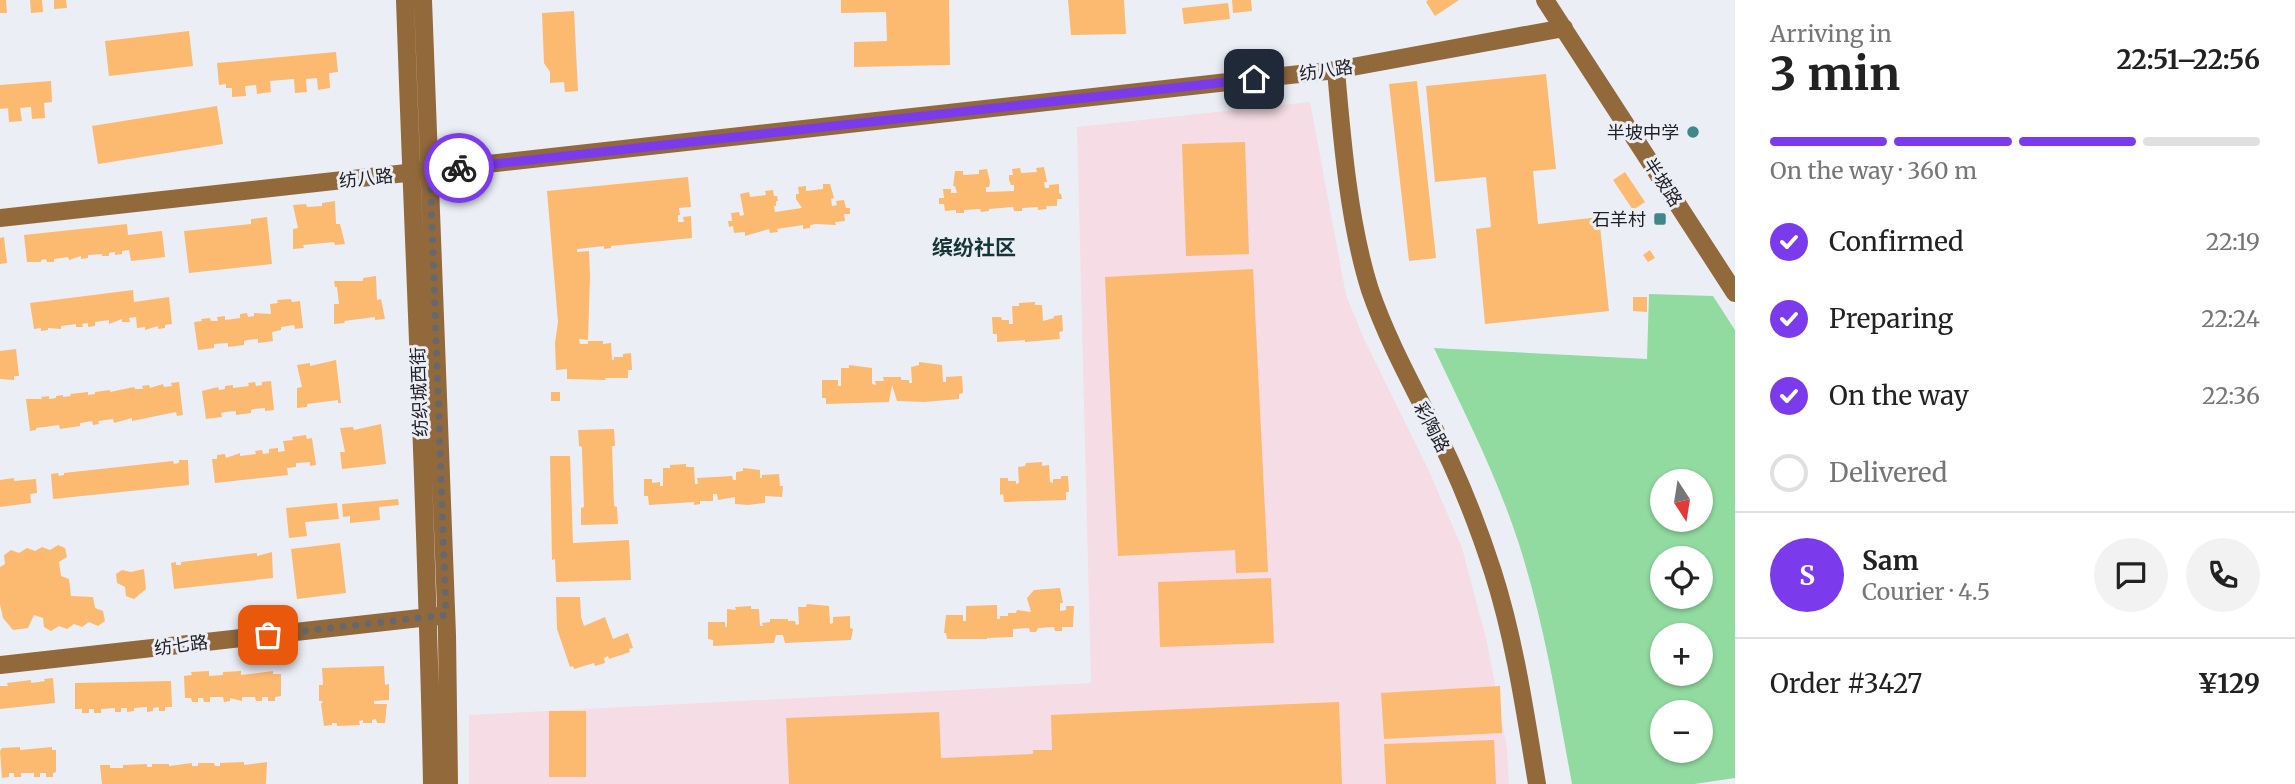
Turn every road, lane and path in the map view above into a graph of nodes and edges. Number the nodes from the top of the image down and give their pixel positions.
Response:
1 (405, 0) edge
2 (423, 0) edge
3 (1545, 0) edge
4 (1564, 28) junction
5 (1336, 70) junction
6 (430, 171) junction
7 (411, 173) junction
8 (0, 218) edge
9 (1735, 293) edge
10 (438, 616) junction
11 (0, 665) edge
12 (432, 784) edge
13 (449, 784) edge
14 (1537, 784) edge

1 - 7 street, 纺织城西街
2 - 6 street, 纺织城西街
3 - 4 street, 半坡路
4 - 5 street, 纺八路
4 - 9 street, 半坡路
5 - 6 street, 纺八路
5 - 14 street, 彩陶路
6 - 7 street, 纺八路
6 - 10 street, 纺织城西街
7 - 8 street, 纺八路
7 - 10 street, 纺织城西街
10 - 11 street, 纺七路
10 - 12 street, 纺织城西街
10 - 13 street, 纺织城西街

